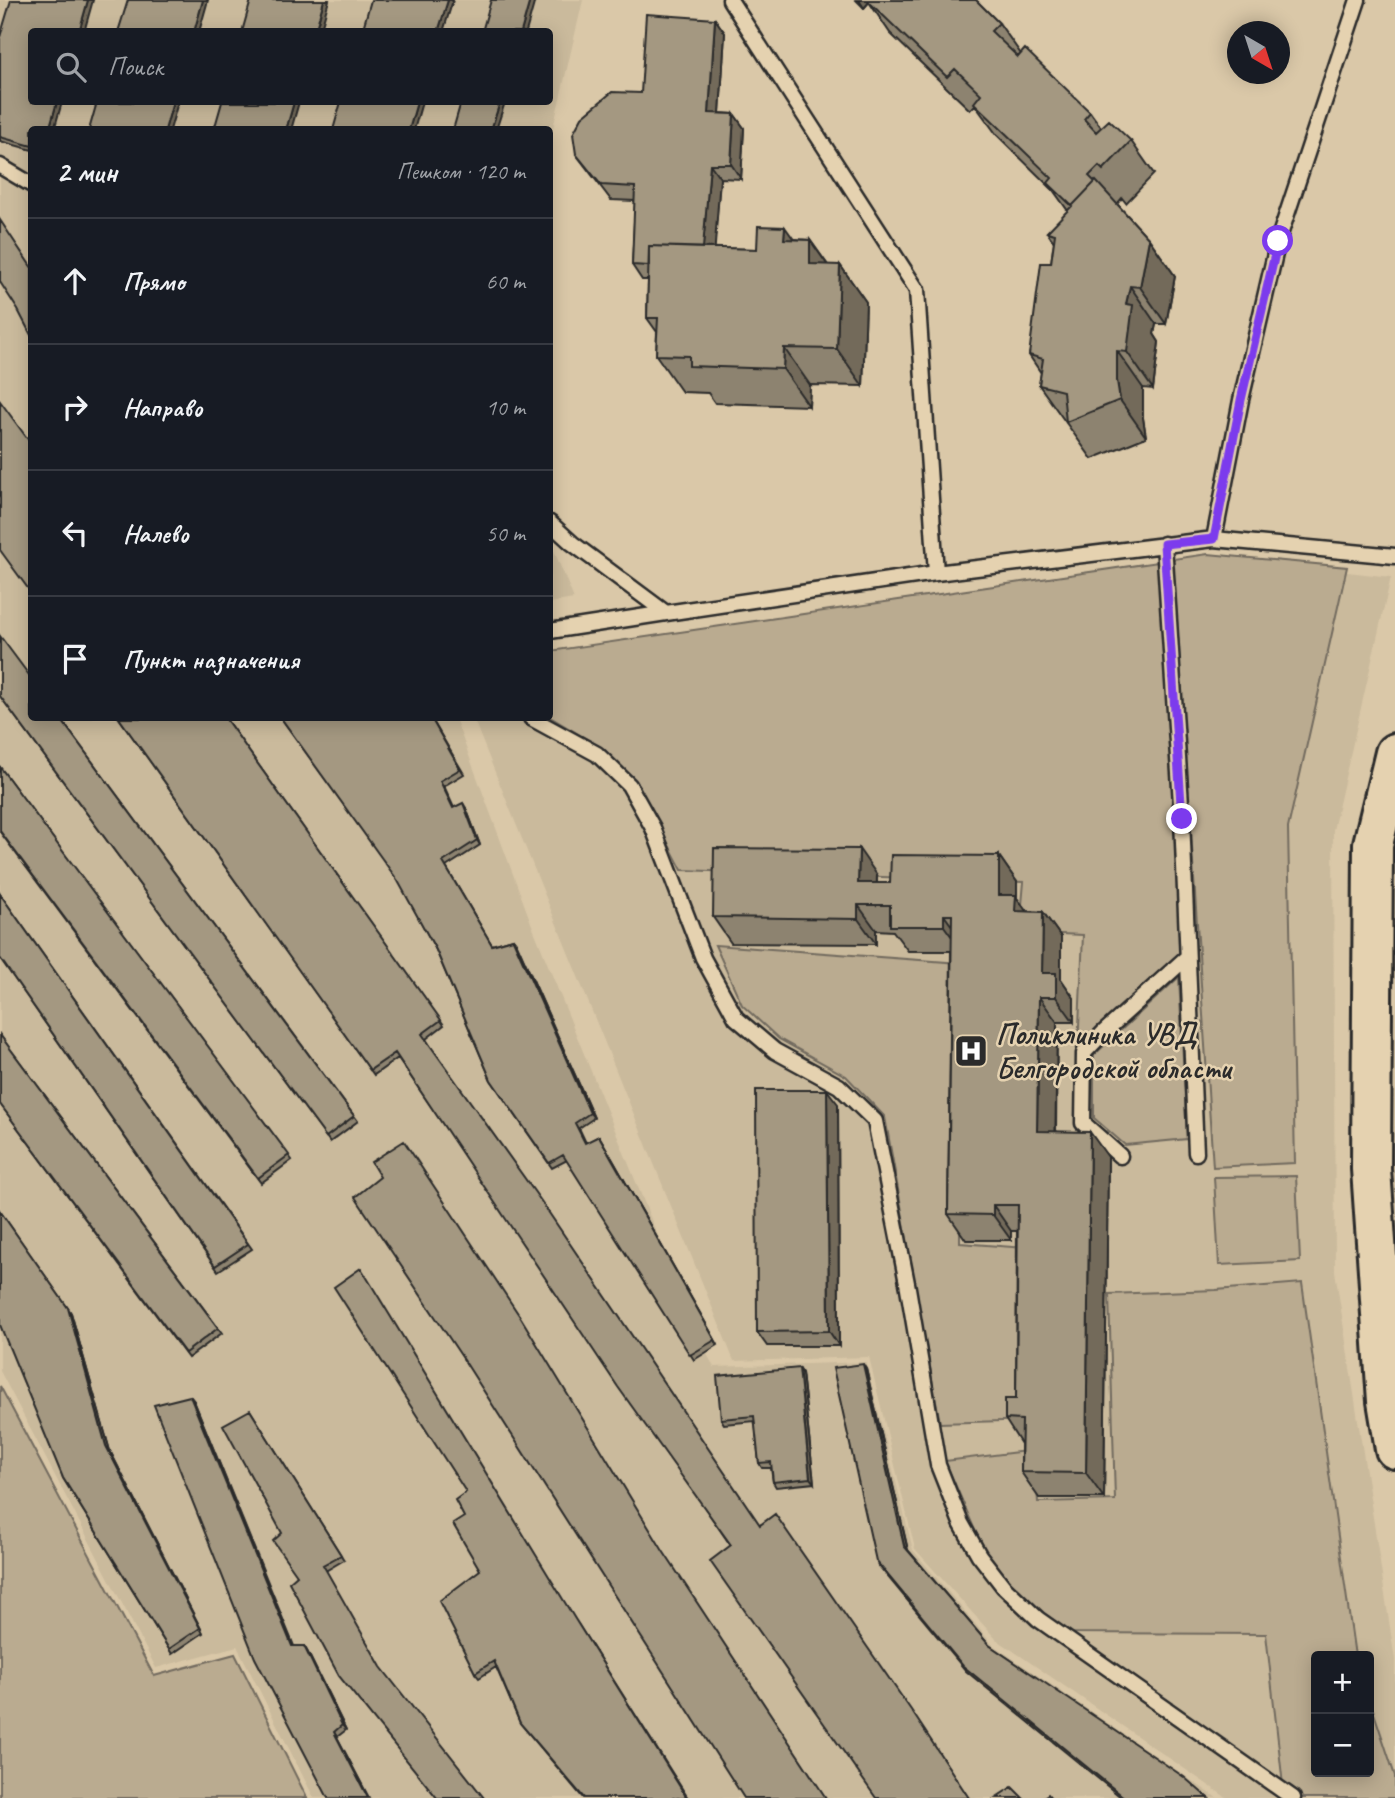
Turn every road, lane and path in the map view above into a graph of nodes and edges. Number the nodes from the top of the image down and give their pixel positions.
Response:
1 (730, 0) edge
2 (1358, 0) edge
3 (0, 166) edge
4 (28, 183) edge
5 (553, 526) edge
6 (1214, 539) junction
7 (1164, 544) junction
8 (1395, 556) edge
9 (936, 573) junction
10 (666, 613) junction
11 (553, 631) edge
12 (536, 721) edge
13 (1395, 753) edge
14 (1186, 958) junction
15 (1196, 1153) dead end
16 (1120, 1156) dead end
17 (1395, 1449) edge
18 (1293, 1798) edge

1 - 9 lane
2 - 6 lane
3 - 4 lane
5 - 10 lane
6 - 7 lane
6 - 8 lane
7 - 9 lane
7 - 14 lane
9 - 10 lane
10 - 11 lane
12 - 18 lane
13 - 17 main road
14 - 15 lane
14 - 16 lane

